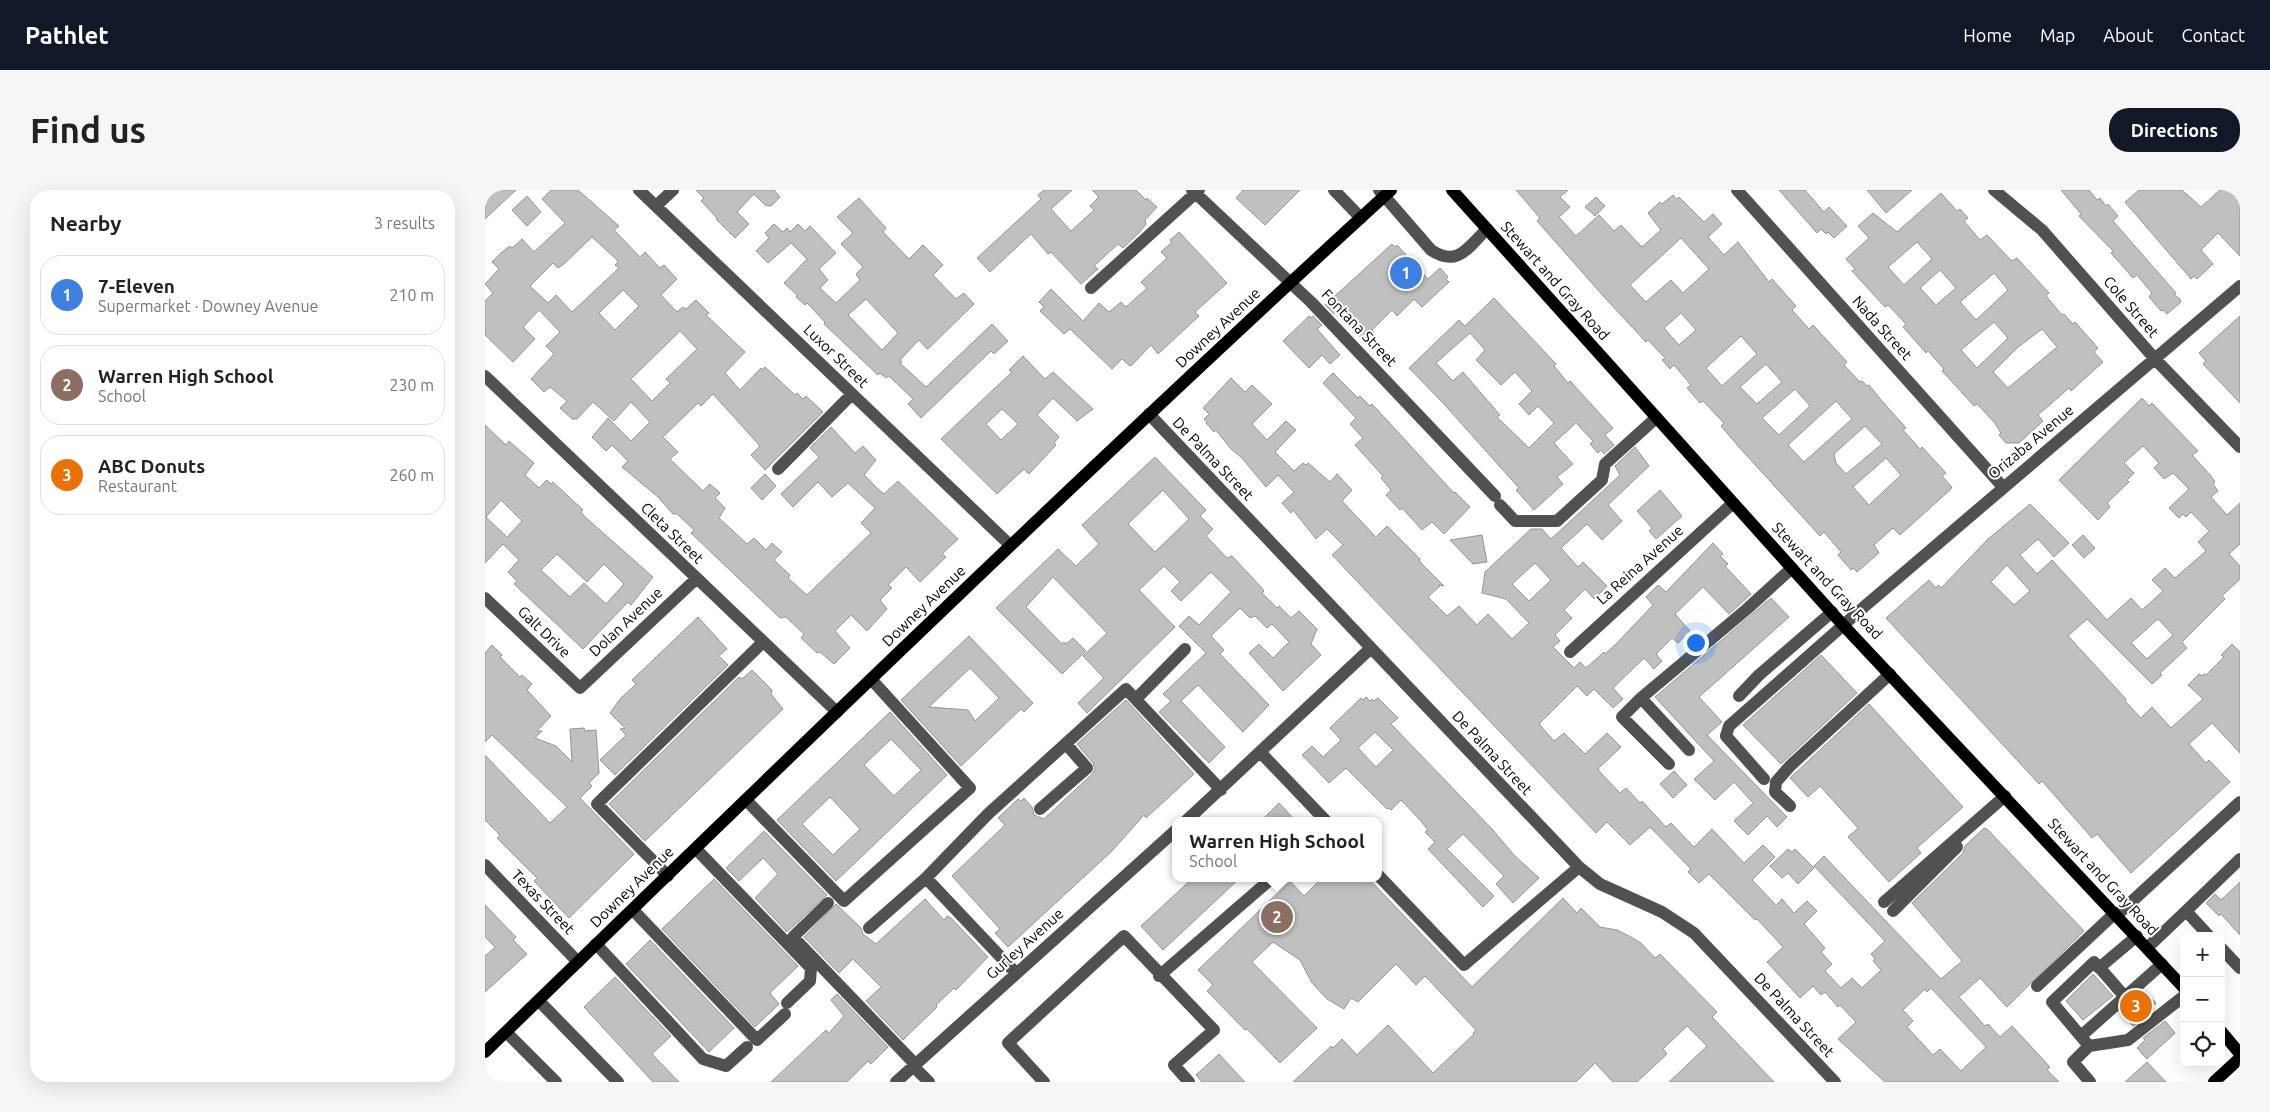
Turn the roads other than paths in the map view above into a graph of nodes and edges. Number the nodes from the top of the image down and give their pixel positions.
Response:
1 (639, 190) edge
2 (673, 190) edge
3 (1334, 190) edge
4 (1453, 190) edge
5 (1737, 190) edge
6 (1995, 190) edge
7 (1196, 191) edge
8 (1385, 192) edge
9 (656, 206) junction
10 (1361, 218) junction
11 (1487, 229) junction
12 (1290, 283) junction
13 (2240, 286) edge
14 (1091, 288) dead end
15 (2155, 359) junction
16 (485, 376) edge
17 (852, 394) junction
18 (1149, 414) junction
19 (1656, 418) junction
20 (2240, 448) edge
21 (778, 469) dead end
22 (2003, 487) junction
23 (1733, 503) junction
24 (1010, 546) junction
25 (1792, 568) junction
26 (696, 579) junction
27 (485, 598) edge
28 (1832, 612) junction
29 (1843, 625) junction
30 (763, 642) junction
31 (1371, 648) junction
32 (1185, 649) dead end
33 (1570, 652) dead end
34 (1890, 674) junction
35 (871, 679) junction
36 (580, 688) joint
37 (1739, 696) dead end
38 (1641, 698) junction
39 (1136, 699) junction
40 (837, 712) junction
41 (1066, 744) junction
42 (1689, 750) dead end
43 (1261, 753) junction
44 (1669, 764) dead end
45 (1764, 778) dead end
46 (1221, 790) junction
47 (2007, 798) junction
48 (747, 801) junction
49 (2240, 802) edge
50 (1790, 806) dead end
51 (1040, 809) dead end
52 (1191, 817) edge
53 (1322, 817) edge
54 (1172, 834) edge
55 (696, 848) junction
56 (2240, 859) edge
57 (485, 865) edge
58 (1579, 867) junction
59 (668, 876) junction
60 (926, 878) junction
61 (1382, 879) edge
62 (1267, 882) edge
63 (828, 903) dead end
64 (1889, 906) dead end
65 (633, 910) junction
66 (2186, 911) junction
67 (2116, 914) junction
68 (869, 928) dead end
69 (2205, 932) edge
70 (2137, 936) junction
71 (596, 944) junction
72 (2147, 948) junction
73 (2225, 952) edge
74 (578, 962) junction
75 (2162, 964) junction
76 (2099, 967) junction
77 (2240, 968) edge
78 (1016, 973) junction
79 (1159, 976) junction
80 (2180, 984) edge
81 (2037, 986) dead end
82 (2125, 997) junction
83 (2180, 999) edge
84 (539, 1001) junction
85 (506, 1032) junction
86 (2225, 1036) edge
87 (2085, 1041) junction
88 (747, 1047) dead end
89 (485, 1051) edge
90 (2240, 1056) edge
91 (914, 1065) junction
92 (556, 1082) edge
93 (618, 1082) edge
94 (896, 1082) edge
95 (929, 1082) edge
96 (1043, 1082) edge
97 (1189, 1082) edge
98 (1835, 1082) edge
99 (2090, 1082) edge
100 (2214, 1082) edge

1 - 9 street, Luxor Street
2 - 9 street
3 - 10 street
4 - 11 main road, Stewart and Gray Road
5 - 22 street, Nada Street
6 - 15 street, Cole Street
7 - 12 street, Fontana Street
7 - 14 street
8 - 10 main road, Downey Avenue
8 - 11 street
9 - 17 street, Luxor Street
10 - 12 main road, Downey Avenue
11 - 19 main road, Stewart and Gray Road
12 - 18 main road, Downey Avenue
12 - 19 street, Fontana Street
13 - 15 street, Orizaba Avenue
15 - 20 street, Cole Street
15 - 22 street, Orizaba Avenue
16 - 26 street, Cleta Street
17 - 21 street
17 - 24 street, Luxor Street
18 - 24 main road, Downey Avenue
18 - 31 street, De Palma Street
19 - 23 main road, Stewart and Gray Road
22 - 29 street, Orizaba Avenue
23 - 25 main road, Stewart and Gray Road
23 - 33 street, La Reina Avenue
24 - 35 main road, Downey Avenue
25 - 28 main road, Stewart and Gray Road
25 - 38 street
26 - 30 street, Cleta Street
26 - 36 street, Dolan Avenue
27 - 36 street, Galt Drive
28 - 29 main road, Stewart and Gray Road
28 - 37 street
29 - 34 main road, Stewart and Gray Road
29 - 45 street, Orizaba Avenue
30 - 40 street, Cleta Street
30 - 59 street
31 - 43 street
31 - 58 street, De Palma Street
32 - 39 street
34 - 47 main road, Stewart and Gray Road
34 - 50 street
35 - 40 main road, Downey Avenue
35 - 48 street
38 - 42 street
38 - 44 street
39 - 41 street
39 - 46 street
40 - 48 main road, Downey Avenue
41 - 51 street
41 - 60 street
43 - 46 street
43 - 53 street
46 - 52 street
47 - 64 street
47 - 67 main road, Stewart and Gray Road
48 - 55 main road, Downey Avenue
49 - 67 street
54 - 78 street, Gurley Avenue
55 - 59 main road, Downey Avenue
55 - 65 street
56 - 66 street
57 - 74 street, Texas Street
58 - 61 street
58 - 98 street, De Palma Street
59 - 65 main road, Downey Avenue
60 - 68 street
60 - 78 street
62 - 79 street
63 - 91 street
65 - 71 main road, Downey Avenue
66 - 69 street
66 - 72 street
67 - 70 main road, Stewart and Gray Road
67 - 81 street
70 - 72 main road, Stewart and Gray Road
70 - 76 street
71 - 74 main road, Downey Avenue
71 - 88 street
72 - 75 main road, Stewart and Gray Road
73 - 77 street
74 - 84 main road, Downey Avenue
75 - 80 main road, Stewart and Gray Road
75 - 82 street
76 - 82 street
76 - 87 street
78 - 91 street, Gurley Avenue
79 - 96 street
79 - 97 street
82 - 87 street
83 - 87 street
84 - 85 main road, Downey Avenue
84 - 93 street
85 - 89 main road, Downey Avenue
85 - 92 street
86 - 90 main road
87 - 99 street
90 - 100 main road
91 - 94 street, Gurley Avenue
91 - 95 street

